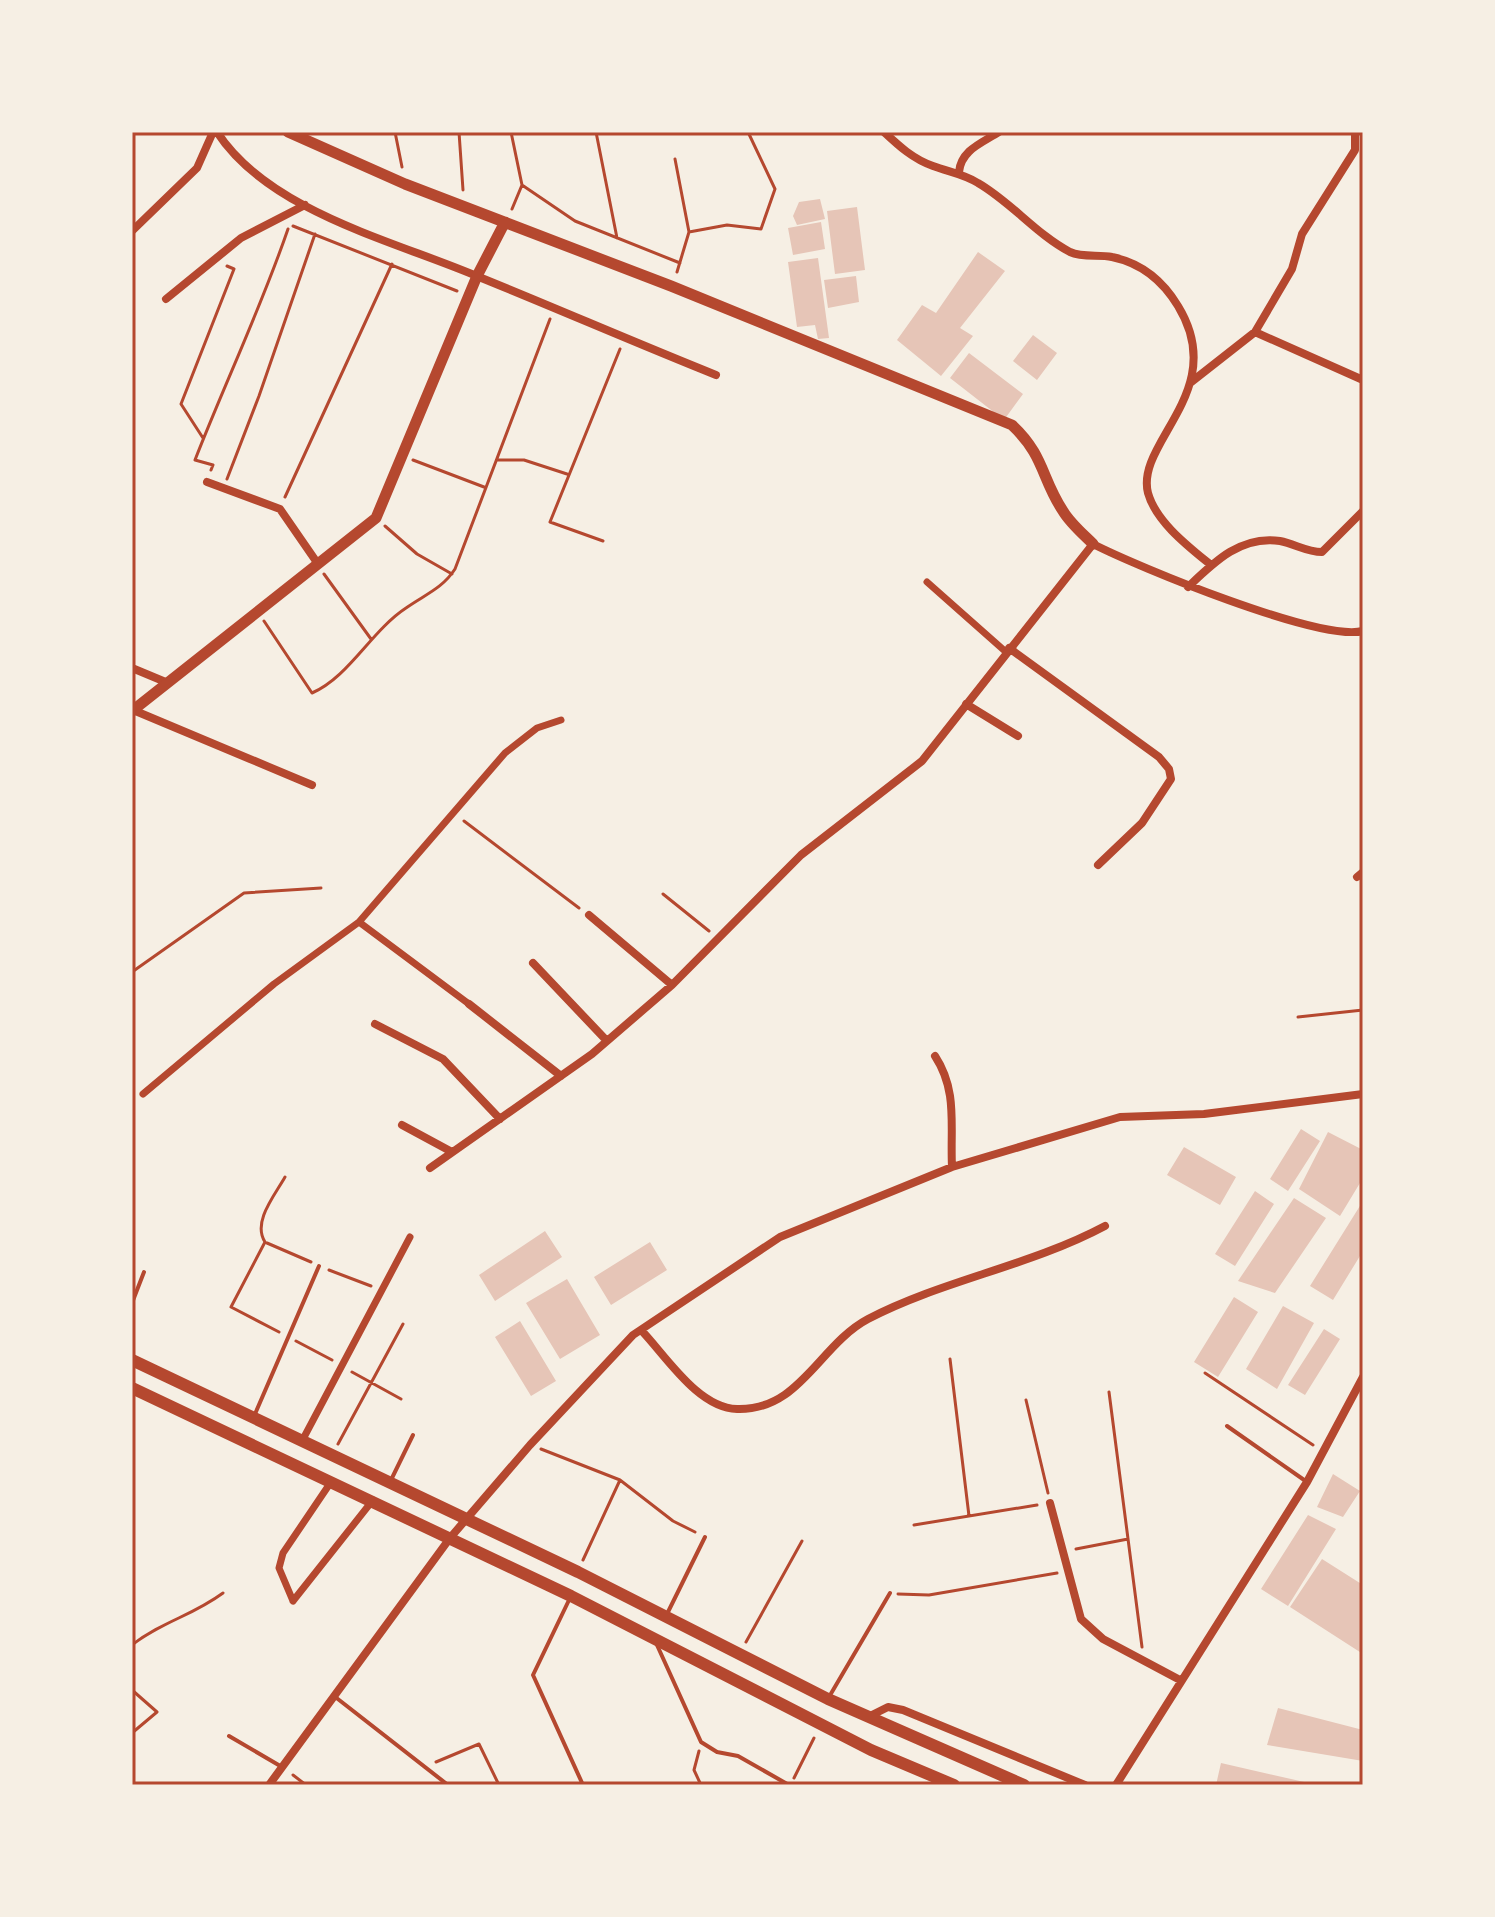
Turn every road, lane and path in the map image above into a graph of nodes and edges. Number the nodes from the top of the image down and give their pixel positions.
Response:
1 (215, 132) edge
2 (288, 132) edge
3 (395, 132) edge
4 (459, 132) edge
5 (511, 132) edge
6 (596, 132) edge
7 (748, 132) edge
8 (884, 132) edge
9 (999, 132) edge
10 (1355, 132) edge
11 (675, 159) dead end
12 (959, 172) junction
13 (405, 184) junction
14 (522, 185) junction
15 (305, 205) junction
16 (465, 206) junction
17 (270, 221) junction
18 (505, 222) junction
19 (289, 225) junction
20 (132, 231) edge
21 (689, 232) junction
22 (315, 234) junction
23 (618, 240) junction
24 (212, 261) junction
25 (680, 263) junction
26 (392, 264) junction
27 (477, 276) junction
28 (671, 286) junction
29 (468, 296) junction
30 (166, 299) dead end
31 (554, 308) junction
32 (1255, 332) junction
33 (624, 338) junction
34 (716, 375) dead end
35 (1363, 380) edge
36 (1190, 383) junction
37 (203, 440) junction
38 (402, 456) junction
39 (495, 460) junction
40 (567, 474) junction
41 (207, 482) joint
42 (485, 487) junction
43 (223, 488) junction
44 (280, 509) junction
45 (1363, 511) edge
46 (376, 518) junction
47 (603, 541) dead end
48 (1093, 544) junction
49 (318, 564) junction
50 (1211, 565) junction
51 (452, 574) junction
52 (927, 582) dead end
53 (1188, 587) junction
54 (258, 611) junction
55 (1363, 631) edge
56 (371, 639) junction
57 (1008, 650) junction
58 (132, 668) edge
59 (168, 683) junction
60 (966, 704) junction
61 (132, 710) edge
62 (561, 720) dead end
63 (1018, 736) dead end
64 (312, 785) dead end
65 (454, 814) junction
66 (1098, 865) dead end
67 (321, 888) dead end
68 (663, 894) dead end
69 (589, 915) joint
70 (359, 922) junction
71 (719, 938) junction
72 (533, 963) dead end
73 (132, 972) edge
74 (672, 985) junction
75 (469, 1004) joint
76 (1363, 1010) edge
77 (1298, 1017) dead end
78 (375, 1024) dead end
79 (607, 1041) junction
80 (935, 1056) dead end
81 (561, 1076) junction
82 (143, 1094) dead end
83 (1363, 1094) edge
84 (500, 1119) junction
85 (402, 1125) dead end
86 (452, 1152) junction
87 (952, 1167) junction
88 (430, 1168) dead end
89 (285, 1177) dead end
90 (1105, 1226) dead end
91 (410, 1237) dead end
92 (319, 1266) dead end
93 (144, 1272) dead end
94 (132, 1303) edge
95 (403, 1324) dead end
96 (641, 1330) junction
97 (289, 1337) junction
98 (950, 1359) dead end
99 (132, 1360) edge
100 (1205, 1373) dead end
101 (1363, 1377) edge
102 (132, 1388) edge
103 (1109, 1392) dead end
104 (1026, 1400) dead end
105 (253, 1418) junction
106 (1227, 1426) dead end
107 (413, 1435) dead end
108 (302, 1441) junction
109 (530, 1445) junction
110 (1322, 1451) junction
111 (332, 1455) junction
112 (332, 1480) junction
113 (620, 1480) junction
114 (389, 1482) junction
115 (1307, 1482) junction
116 (373, 1500) junction
117 (1050, 1503) junction
118 (969, 1516) junction
119 (465, 1518) junction
120 (914, 1525) dead end
121 (705, 1537) joint
122 (450, 1538) junction
123 (1128, 1539) junction
124 (802, 1541) dead end
125 (1063, 1551) junction
126 (1068, 1571) junction
127 (578, 1572) junction
128 (223, 1593) dead end
129 (890, 1593) joint
130 (571, 1596) junction
131 (666, 1617) junction
132 (654, 1640) junction
133 (132, 1645) edge
134 (739, 1654) junction
135 (1145, 1663) junction
136 (1180, 1680) junction
137 (132, 1690) edge
138 (332, 1695) junction
139 (828, 1699) junction
140 (868, 1717) junction
141 (820, 1723) junction
142 (132, 1733) edge
143 (229, 1736) dead end
144 (701, 1742) junction
145 (426, 1766) junction
146 (282, 1767) junction
147 (269, 1785) edge
148 (306, 1785) edge
149 (448, 1785) edge
150 (499, 1785) edge
151 (583, 1785) edge
152 (701, 1785) edge
153 (790, 1785) edge
154 (954, 1785) edge
155 (1024, 1785) edge
156 (1085, 1785) edge
157 (1116, 1785) edge

1 - 15 street
1 - 20 street
2 - 13 street
3 - 13 path
4 - 16 path
5 - 14 path
6 - 23 path
7 - 21 path
8 - 12 street
9 - 12 street
10 - 32 street
11 - 21 path
12 - 36 street
13 - 16 street
14 - 18 path
14 - 23 path
15 - 17 street
15 - 27 street
16 - 18 street
17 - 19 path
17 - 24 street
18 - 27 street
18 - 28 street
19 - 22 path
19 - 37 path
21 - 25 path
22 - 26 path
22 - 43 path
23 - 25 path
24 - 30 street
24 - 37 path
25 - 28 path
26 - 29 path
26 - 44 path
27 - 29 street
27 - 31 street
28 - 48 street
29 - 38 street
31 - 33 street
31 - 39 path
32 - 35 street
32 - 36 street
33 - 34 street
33 - 40 path
36 - 50 street
37 - 41 path
38 - 42 path
38 - 46 street
39 - 40 path
39 - 42 path
40 - 47 path
41 - 43 street
42 - 51 path
43 - 44 street
44 - 49 street
45 - 50 street
46 - 49 street
46 - 51 path
48 - 53 street
48 - 57 street
49 - 54 street
49 - 56 path
50 - 53 street
51 - 56 path
52 - 57 street
53 - 55 street
54 - 56 path
54 - 59 street
57 - 60 street
57 - 66 street
58 - 59 street
59 - 61 street
60 - 63 street
60 - 71 street
61 - 64 street
62 - 65 street
65 - 69 path
65 - 70 street
67 - 73 path
68 - 71 path
69 - 74 street
70 - 75 street
70 - 82 street
71 - 74 street
72 - 79 street
74 - 79 street
75 - 81 street
76 - 77 path
78 - 84 street
79 - 81 street
80 - 87 street
81 - 84 street
83 - 87 street
84 - 86 street
85 - 86 street
86 - 88 street
87 - 96 street
89 - 97 path
90 - 96 street
91 - 108 street
92 - 97 lane
93 - 94 lane
95 - 111 path
96 - 109 street
97 - 105 lane
98 - 118 path
99 - 105 main road
100 - 110 path
101 - 110 street
102 - 112 main road
103 - 123 path
104 - 117 path
105 - 108 main road
106 - 115 lane
107 - 114 lane
108 - 111 main road
109 - 113 path
109 - 119 street
110 - 115 street
111 - 114 main road
112 - 116 main road
112 - 116 street
113 - 121 path
113 - 127 path
114 - 119 main road
115 - 136 street
116 - 122 main road
117 - 118 path
117 - 125 street
118 - 120 path
119 - 122 street
119 - 127 main road
121 - 131 lane
122 - 130 main road
122 - 138 street
123 - 125 path
123 - 135 path
124 - 134 path
125 - 126 street
126 - 129 path
126 - 135 street
127 - 131 main road
128 - 133 path
129 - 139 lane
130 - 132 main road
130 - 151 lane
131 - 134 main road
132 - 141 main road
132 - 144 lane
134 - 139 main road
135 - 136 street
136 - 157 street
137 - 142 path
138 - 145 lane
138 - 146 street
139 - 140 main road
140 - 155 main road
140 - 156 street
141 - 153 path
141 - 154 main road
143 - 146 lane
144 - 152 path
144 - 153 lane
145 - 149 lane
145 - 150 path
146 - 147 street
146 - 148 path

